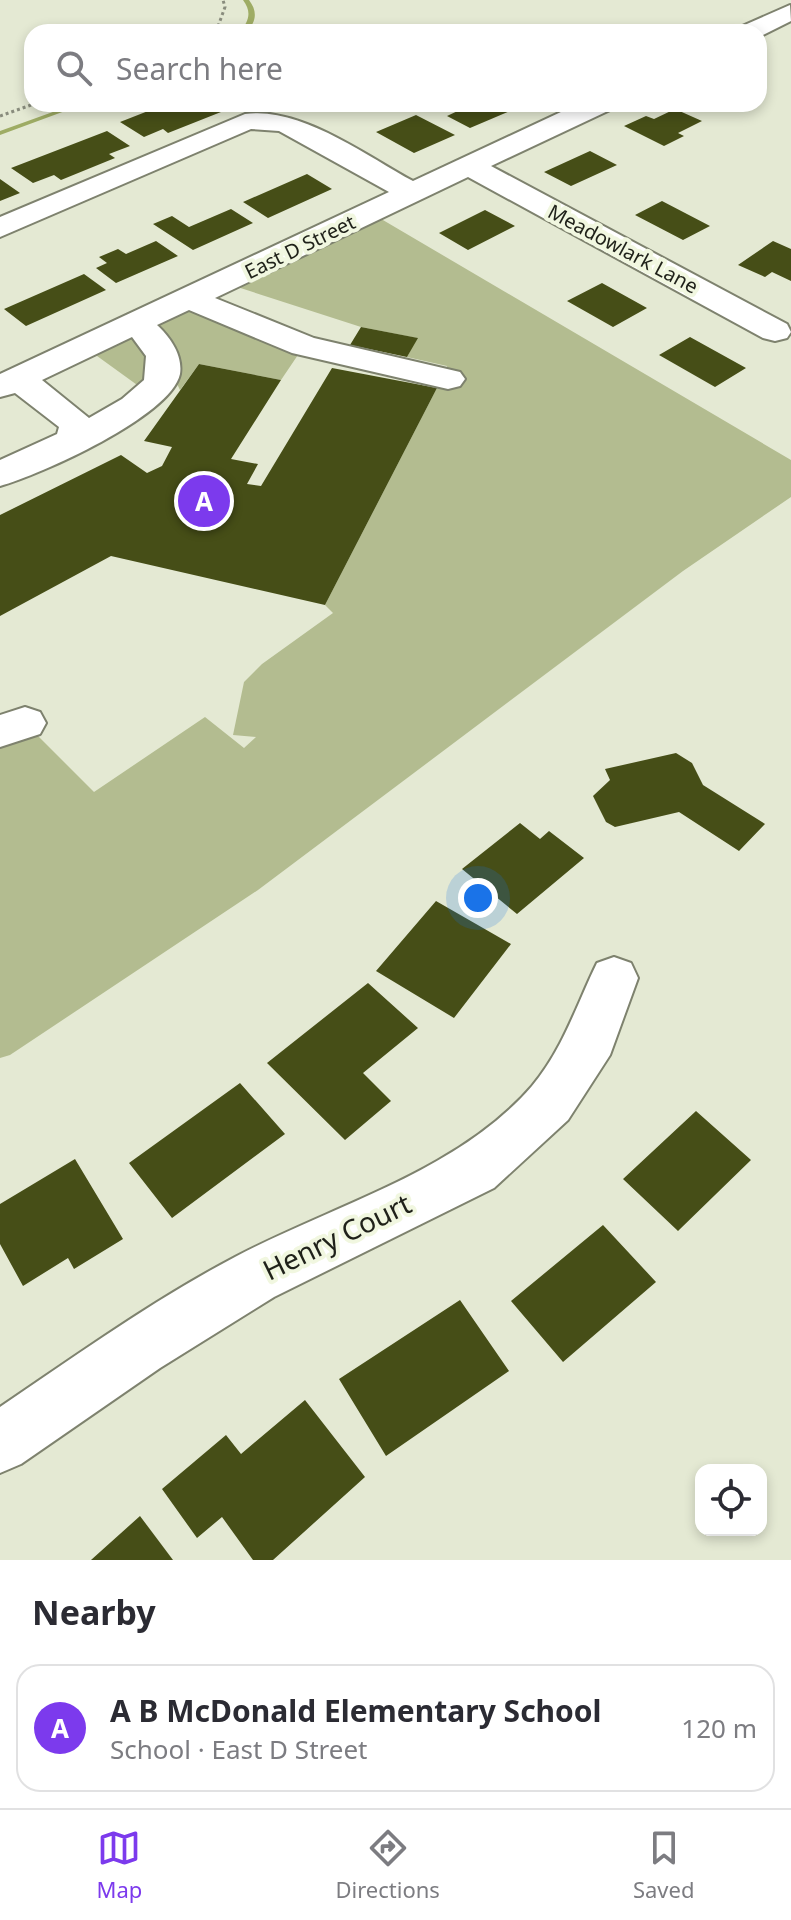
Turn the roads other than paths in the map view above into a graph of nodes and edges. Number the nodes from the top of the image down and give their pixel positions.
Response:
1 (790, 12) edge
2 (765, 24) edge
3 (583, 112) edge
4 (470, 167) junction
5 (412, 193) junction
6 (0, 228) edge
7 (191, 299) junction
8 (137, 325) junction
9 (775, 331) dead end
10 (448, 379) dead end
11 (9, 383) edge
12 (72, 429) junction
13 (0, 474) edge
14 (614, 978) dead end
15 (0, 1443) edge

1 - 2 street
3 - 4 street, East D Street
4 - 5 street, East D Street
4 - 9 street, Meadowlark Lane
5 - 6 street
5 - 7 street, East D Street
7 - 8 street, East D Street
7 - 10 street
8 - 11 street, East D Street
8 - 12 street
11 - 12 street
12 - 13 street
14 - 15 street, Henry Court

